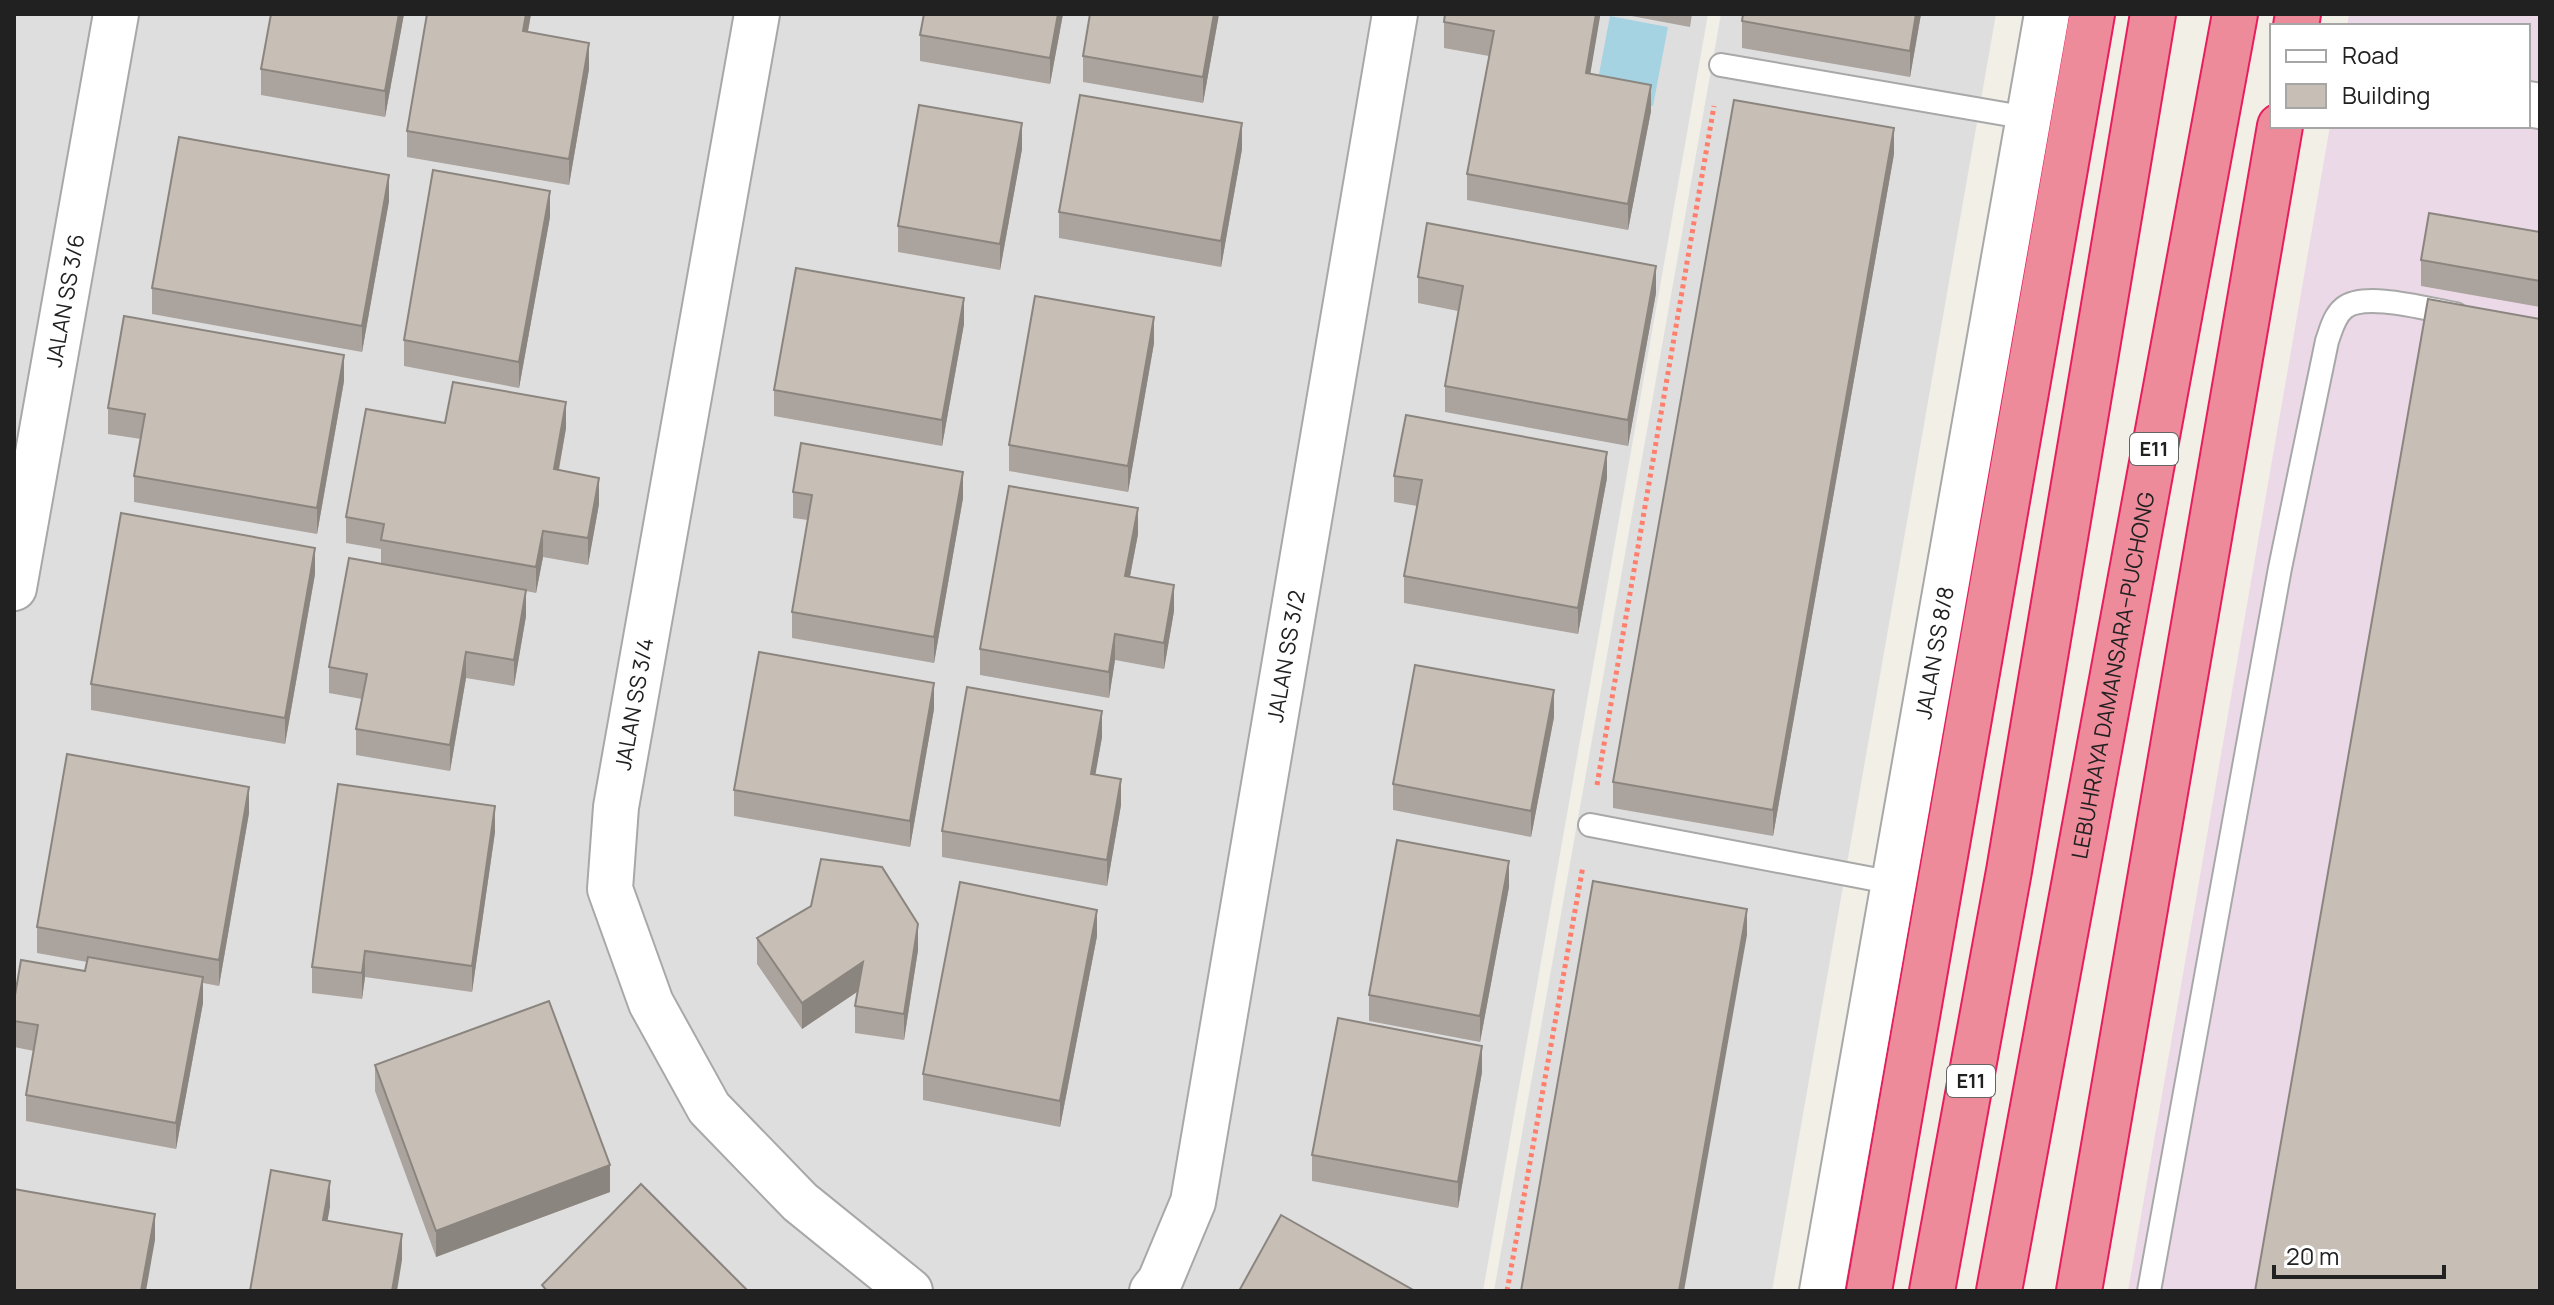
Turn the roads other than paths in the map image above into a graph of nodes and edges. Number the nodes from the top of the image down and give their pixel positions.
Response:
1 (116, 14) edge
2 (757, 14) edge
3 (1395, 14) edge
4 (2047, 14) edge
5 (2092, 14) edge
6 (2153, 14) edge
7 (2235, 14) edge
8 (1721, 65) road end
9 (2028, 118) junction
10 (2280, 128) edge
11 (2477, 318) edge
12 (14, 588) edge
13 (1590, 825) road end
14 (1894, 883) junction
15 (910, 1291) edge
16 (1152, 1291) edge
17 (1822, 1291) edge
18 (1869, 1291) edge
19 (1932, 1291) edge
20 (1999, 1291) edge
21 (2079, 1291) edge
22 (2149, 1291) edge

1 - 12 street, JALAN SS 3/6
2 - 15 street, JALAN SS 3/4
3 - 16 street, JALAN SS 3/2
4 - 9 street, JALAN SS 8/8
5 - 18 highway
6 - 19 highway, E11
7 - 20 highway, LEBUHRAYA DAMANSARA–PUCHONG / E11
8 - 9 lane
9 - 14 street, JALAN SS 8/8
10 - 21 highway
11 - 22 lane
13 - 14 lane
14 - 17 street, JALAN SS 8/8

